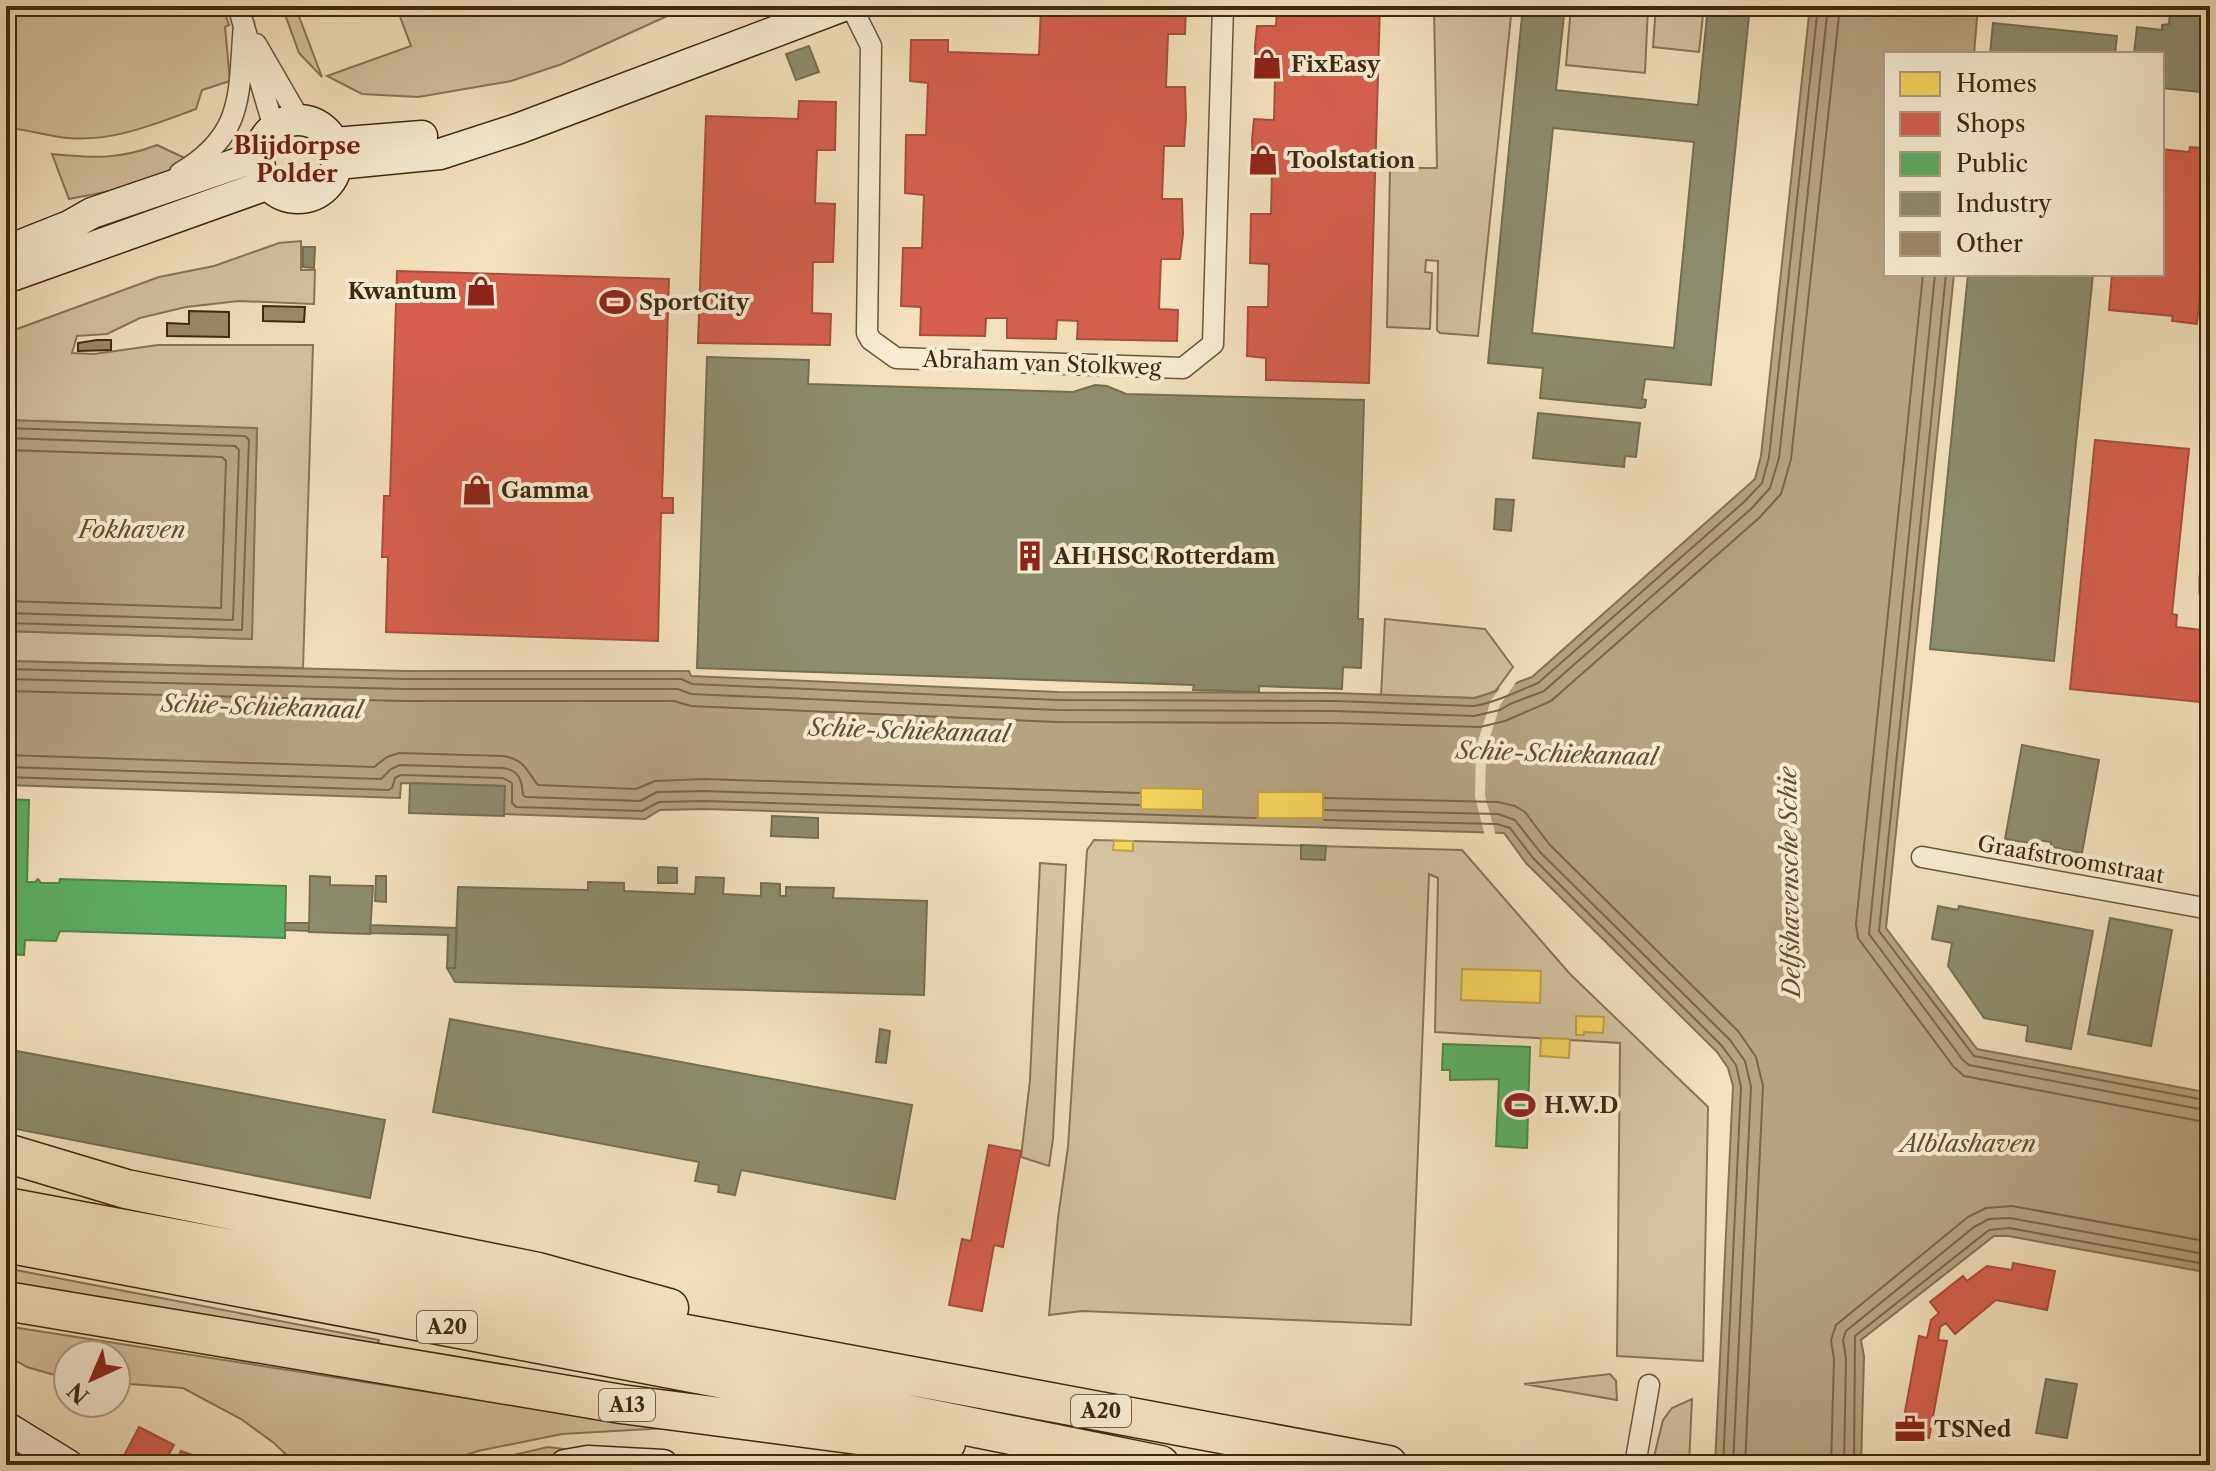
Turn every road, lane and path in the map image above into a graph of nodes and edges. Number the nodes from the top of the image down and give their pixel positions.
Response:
1 (789, 6) edge
2 (843, 6) edge
3 (851, 6) edge
4 (1223, 6) edge
5 (241, 16) edge
6 (287, 124) junction
7 (335, 153) junction
8 (264, 170) junction
9 (143, 195) junction
10 (6, 251) edge
11 (6, 278) edge
12 (1922, 857) dead end
13 (2210, 909) edge
14 (6, 1153) edge
15 (6, 1182) edge
16 (6, 1207) edge
17 (132, 1229) junction
18 (6, 1243) edge
19 (6, 1301) edge
20 (900, 1373) junction
21 (1649, 1385) dead end
22 (6, 1427) edge
23 (1120, 1457) junction
24 (68, 1465) edge
25 (565, 1465) edge
26 (663, 1465) edge
27 (1160, 1465) edge
28 (1388, 1465) edge
29 (1635, 1465) edge

1 - 7 street
2 - 7 street
3 - 4 street, Abraham van Stolkweg
5 - 6 street
5 - 9 street
6 - 7 street
6 - 8 street
7 - 8 street
8 - 9 street
8 - 11 street
9 - 10 street
12 - 13 street, Graafstroomstraat
14 - 20 highway, A20
15 - 17 highway, A20
16 - 17 highway, A20
17 - 20 highway, A20
18 - 23 highway, A20
19 - 23 highway, A13
20 - 28 highway, A20
21 - 29 street
22 - 24 street
23 - 27 highway, A20
25 - 26 street

